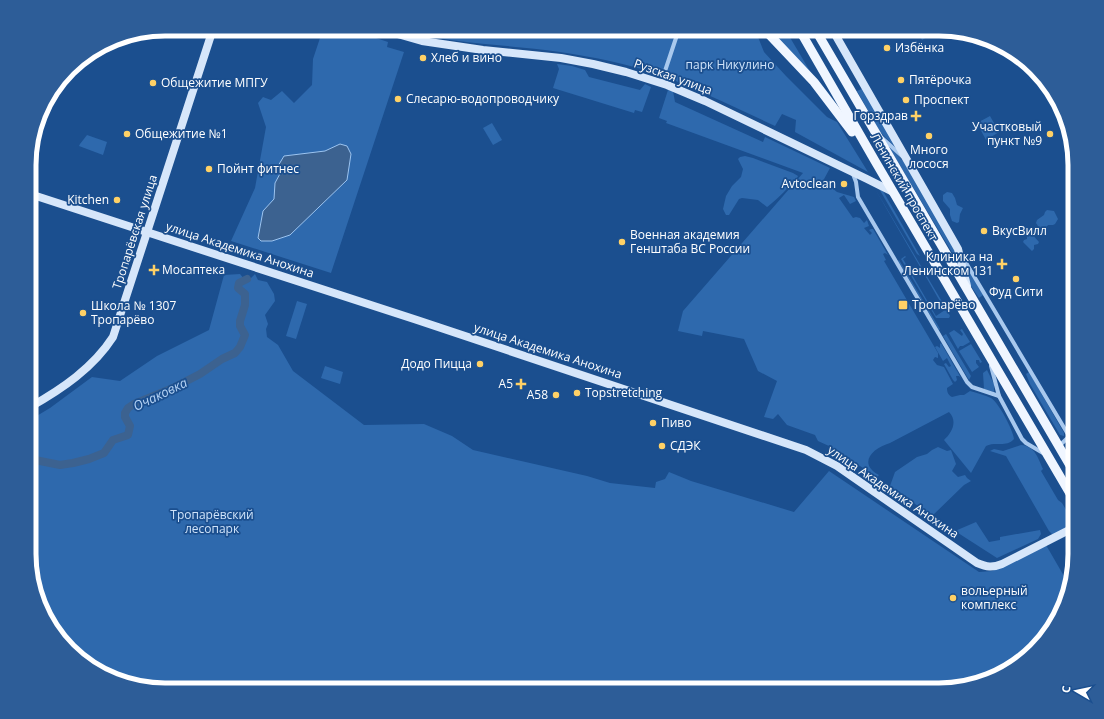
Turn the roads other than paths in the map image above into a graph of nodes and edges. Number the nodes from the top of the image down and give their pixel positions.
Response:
1 (211, 36) edge
2 (403, 36) edge
3 (677, 36) edge
4 (770, 36) edge
5 (803, 36) edge
6 (819, 36) edge
7 (836, 36) edge
8 (661, 83) junction
9 (874, 131) junction
10 (875, 161) junction
11 (908, 162) junction
12 (852, 172) junction
13 (893, 192) junction
14 (36, 196) edge
15 (148, 232) junction
16 (958, 249) junction
17 (969, 293) junction
18 (988, 352) junction
19 (999, 396) junction
20 (36, 404) edge
21 (1068, 434) edge
22 (1068, 437) edge
23 (1058, 447) junction
24 (1046, 454) junction
25 (1068, 463) edge
26 (1068, 490) edge
27 (1068, 531) edge

1 - 15 street, Тропарёвская улица
2 - 8 street, Рузская улица
3 - 8 street
4 - 10 main road
5 - 10 main road, Ленинский проспект
6 - 9 main road, Ленинский проспект
7 - 11 street
8 - 12 street, Рузская улица
9 - 11 street
9 - 17 main road, Ленинский проспект
10 - 13 main road, Ленинский проспект
11 - 16 street
12 - 13 street, Рузская улица
12 - 19 street
13 - 18 main road, Ленинский проспект
14 - 15 street, улица Академика Анохина
15 - 20 street, Тропарёвская улица
15 - 27 street, улица Академика Анохина
16 - 17 street
16 - 21 street
17 - 23 main road, Ленинский проспект
18 - 19 street
18 - 24 main road, Ленинский проспект
19 - 24 street
22 - 23 street
23 - 25 main road, Ленинский проспект
24 - 26 main road, Ленинский проспект

